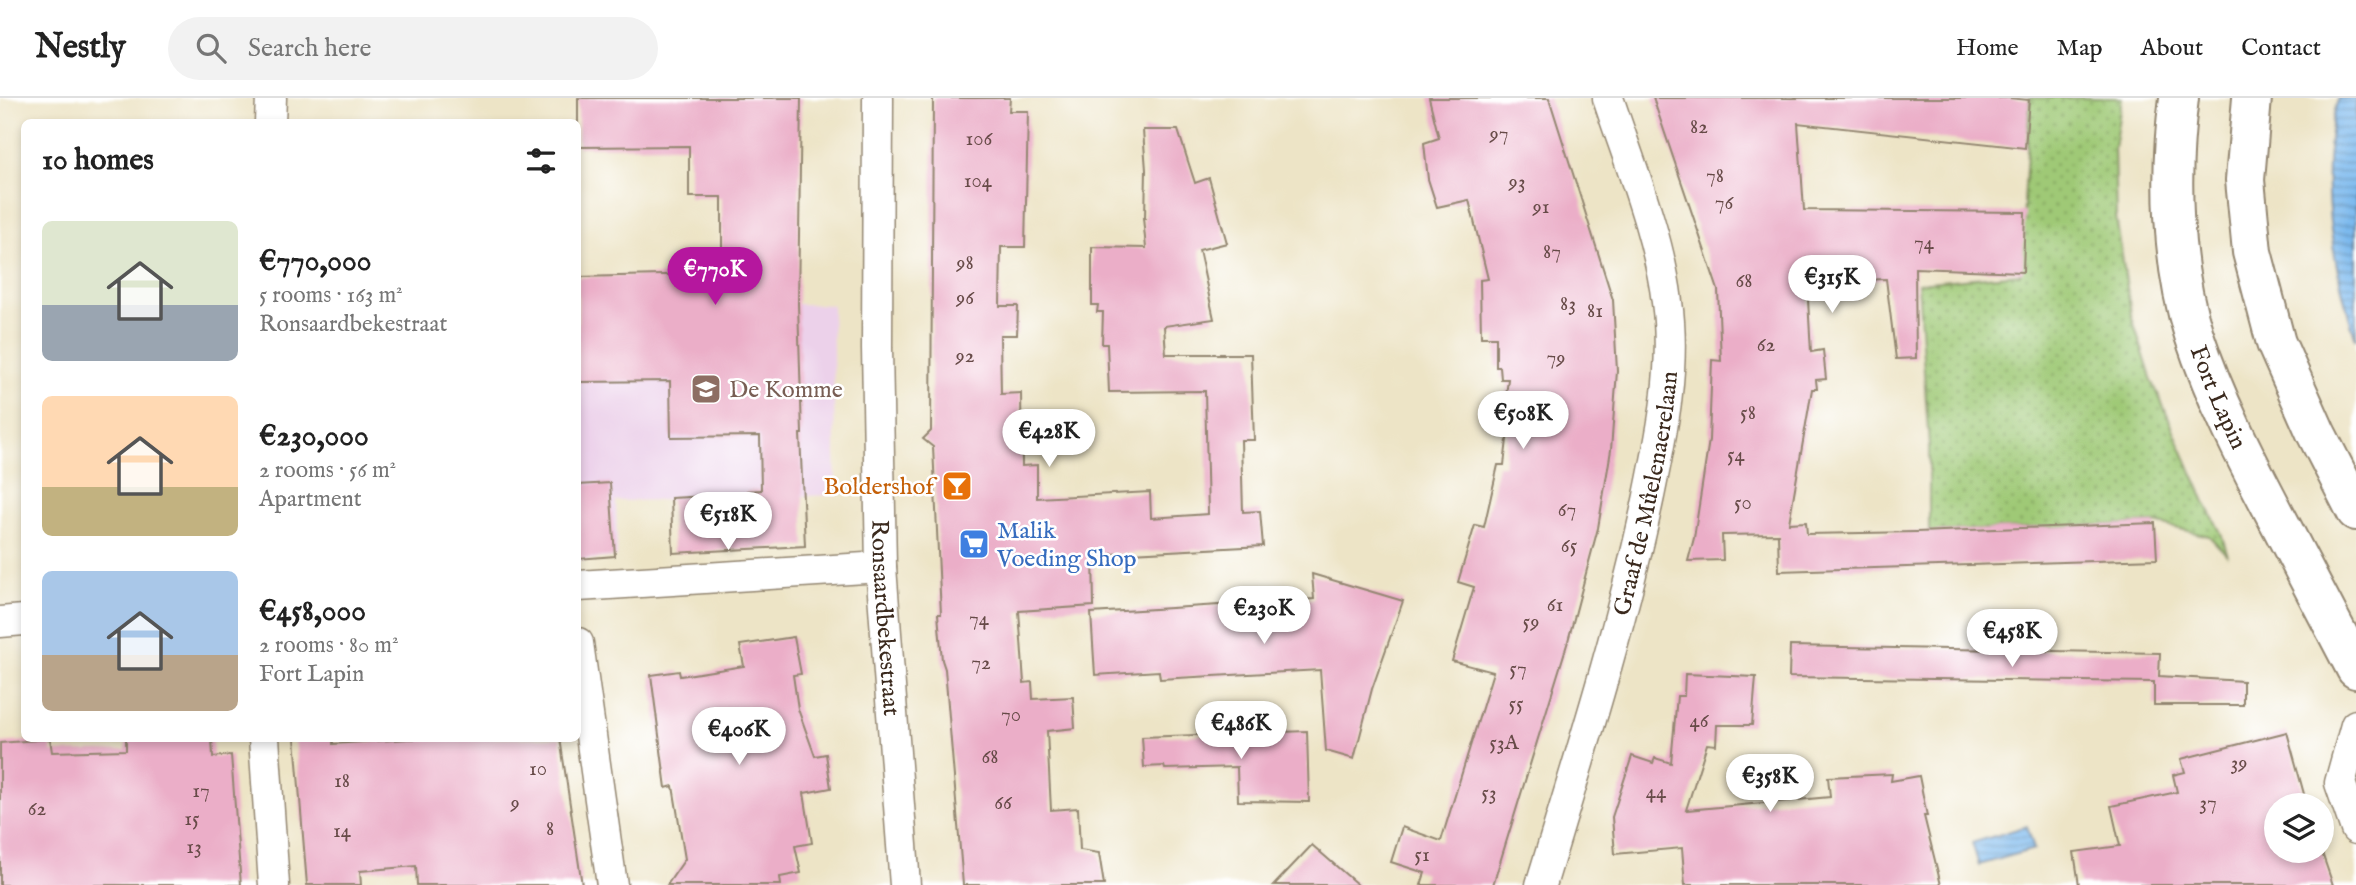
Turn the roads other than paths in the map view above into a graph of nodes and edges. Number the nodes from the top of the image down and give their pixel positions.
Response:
1 (271, 98) edge
2 (878, 98) edge
3 (1608, 98) edge
4 (2179, 98) edge
5 (2252, 98) edge
6 (270, 119) edge
7 (2356, 511) edge
8 (881, 568) junction
9 (581, 586) edge
10 (21, 620) edge
11 (0, 622) edge
12 (581, 664) edge
13 (2356, 669) edge
14 (2356, 725) edge
15 (264, 742) edge
16 (2356, 829) edge
17 (274, 885) edge
18 (612, 885) edge
19 (905, 885) edge
20 (1541, 885) edge

1 - 6 street
2 - 8 street, Ronsaardbekestraat
3 - 20 street, Graaf de Mûelenaerelaan
4 - 13 main road, Fort Lapin
5 - 7 main road
8 - 9 street
8 - 19 street, Ronsaardbekestraat
10 - 11 street
12 - 18 street
14 - 16 street
15 - 17 street

